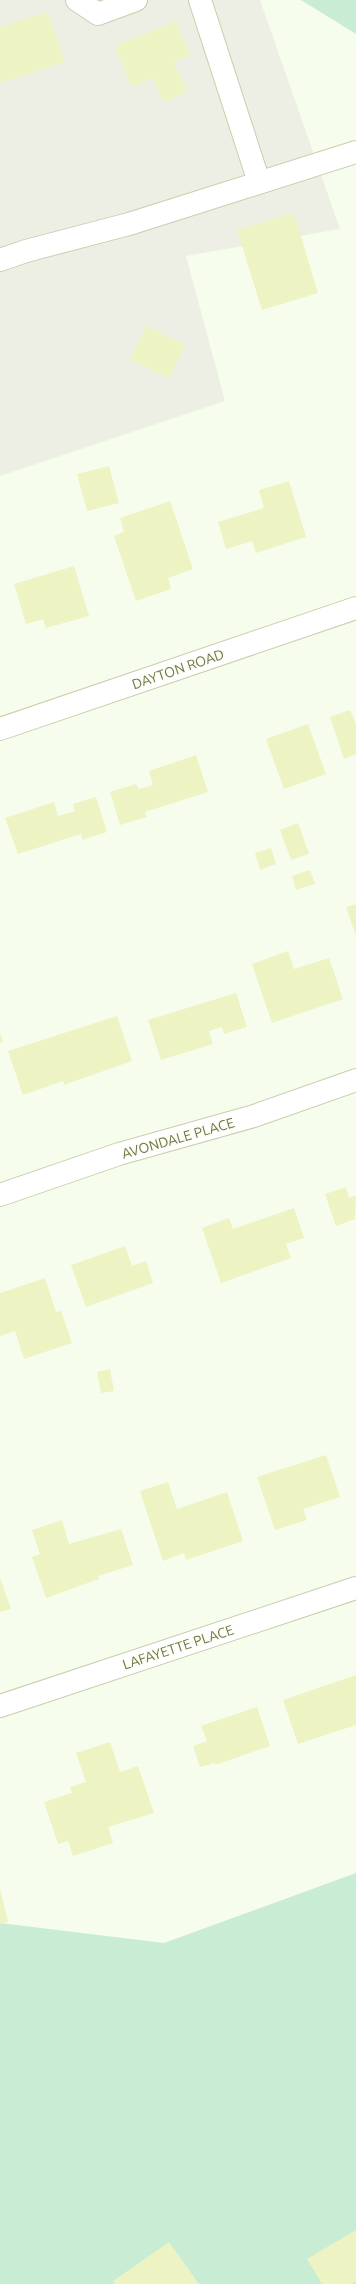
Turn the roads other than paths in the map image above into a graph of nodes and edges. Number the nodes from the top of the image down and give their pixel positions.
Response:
1 (77, 0) edge
2 (136, 0) edge
3 (200, 0) edge
4 (356, 152) edge
5 (259, 182) junction
6 (0, 260) edge
7 (356, 608) edge
8 (0, 729) edge
9 (356, 1080) edge
10 (0, 1195) edge
11 (356, 1588) edge
12 (0, 1706) edge

1 - 2 street
3 - 5 street
4 - 5 street
5 - 6 street
7 - 8 street, DAYTON ROAD
9 - 10 street, AVONDALE PLACE
11 - 12 street, LAFAYETTE PLACE

